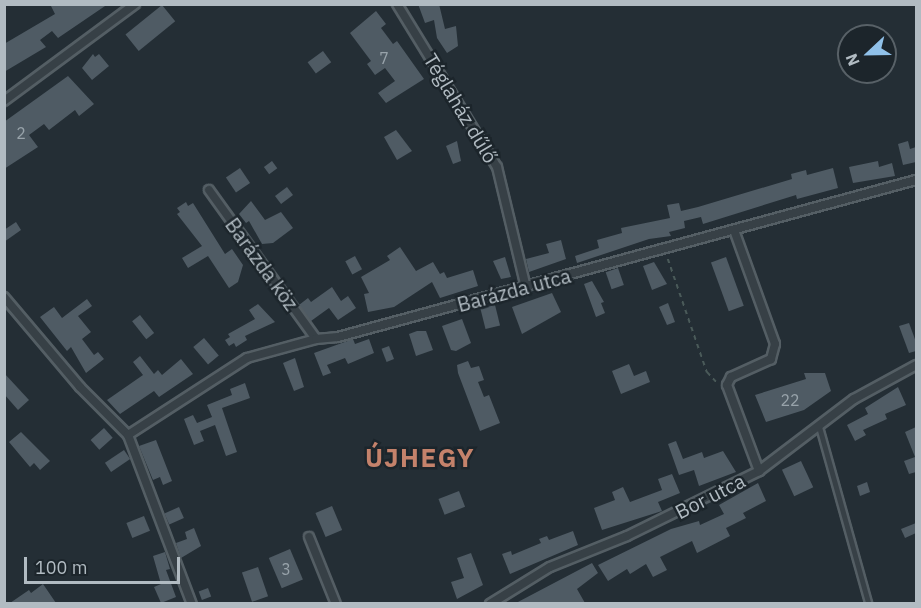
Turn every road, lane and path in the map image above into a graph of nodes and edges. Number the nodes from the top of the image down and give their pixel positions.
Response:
1 (135, 4) edge
2 (397, 4) edge
3 (4, 101) edge
4 (916, 180) edge
5 (209, 190) dead end
6 (734, 230) junction
7 (665, 249) junction
8 (526, 288) junction
9 (5, 298) edge
10 (315, 339) junction
11 (916, 365) edge
12 (728, 390) junction
13 (819, 425) junction
14 (128, 435) junction
15 (759, 471) junction
16 (309, 537) dead end
17 (192, 603) edge
18 (336, 603) edge
19 (490, 603) edge
20 (869, 603) edge

1 - 3 street
2 - 8 street, Téglaház dűlő
4 - 6 street, Barázda utca
5 - 10 street, Barázda köz
6 - 7 street, Barázda utca
6 - 12 street
7 - 8 street, Barázda utca
7 - 12 path
8 - 10 street, Barázda utca
9 - 14 street
10 - 14 street, Barázda utca
11 - 13 street, Bor utca
12 - 15 street
13 - 15 street, Bor utca
13 - 20 lane
14 - 17 street
15 - 19 street, Bor utca
16 - 18 street

